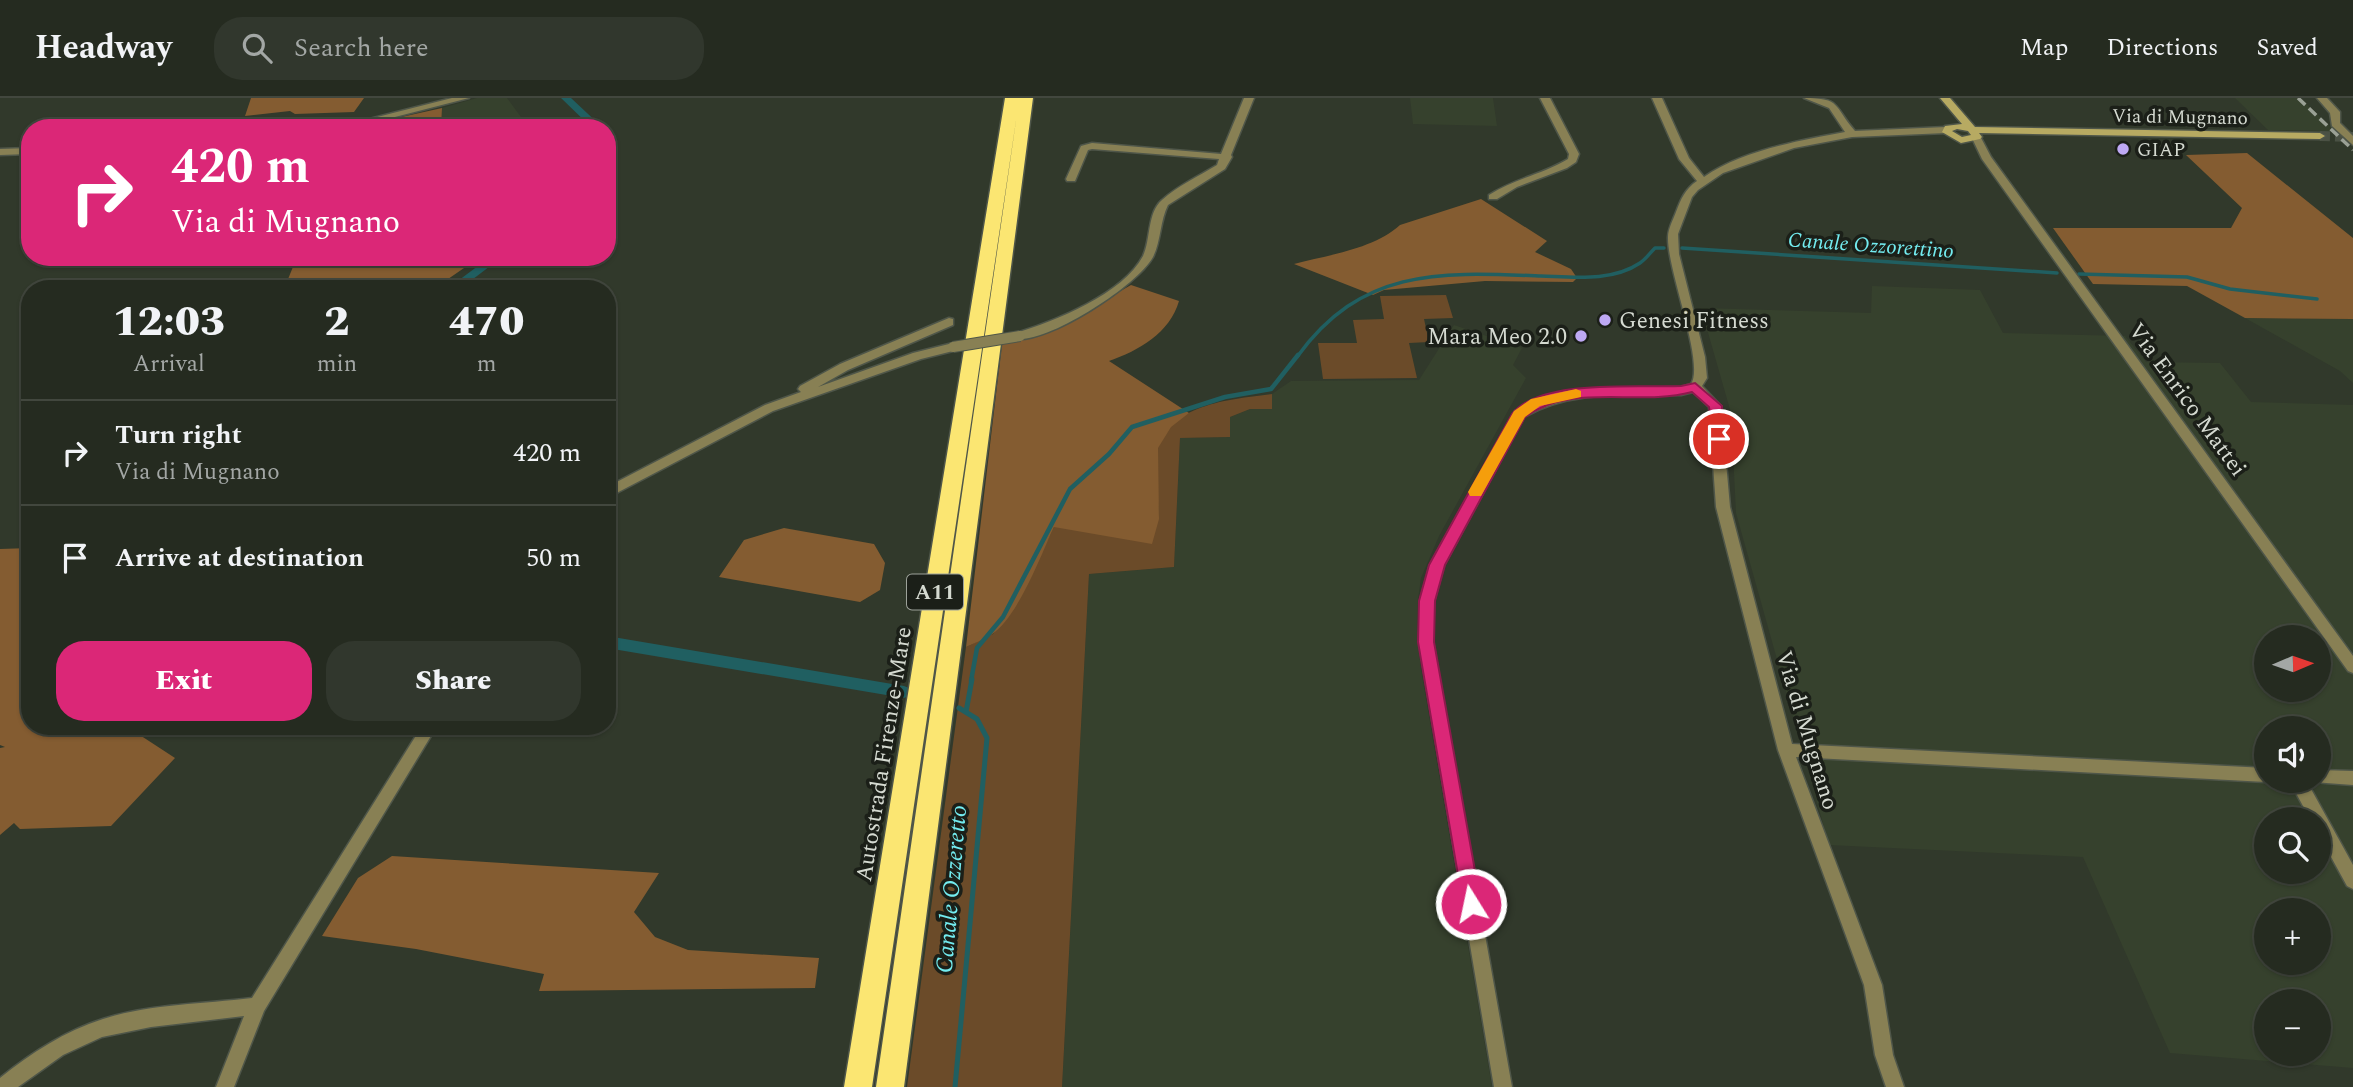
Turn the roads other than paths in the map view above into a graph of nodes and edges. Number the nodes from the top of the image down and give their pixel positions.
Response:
1 (464, 98) edge
2 (1012, 98) edge
3 (1026, 98) edge
4 (1249, 98) edge
5 (1545, 98) edge
6 (1657, 98) edge
7 (1809, 98) edge
8 (1945, 98) edge
9 (2322, 98) edge
10 (1956, 114) junction
11 (376, 119) edge
12 (1952, 133) junction
13 (1852, 134) junction
14 (1974, 134) junction
15 (2320, 136) tunnel mouth
16 (2353, 138) edge
17 (21, 151) edge
18 (0, 152) edge
19 (1227, 157) junction
20 (1986, 157) junction
21 (1071, 179) dead end
22 (1702, 181) junction
23 (1493, 197) dead end
24 (949, 322) dead end
25 (1695, 387) junction
26 (769, 408) junction
27 (616, 488) edge
28 (2353, 667) edge
29 (424, 735) edge
30 (1786, 750) junction
31 (2254, 774) edge
32 (2331, 777) edge
33 (2353, 778) edge
34 (2304, 793) edge
35 (2353, 881) edge
36 (257, 1006) junction
37 (3, 1087) edge
38 (225, 1087) edge
39 (858, 1087) edge
40 (890, 1087) edge
41 (1503, 1087) edge
42 (1895, 1087) edge

1 - 11 street
2 - 39 highway, Autostrada Firenze-Mare / A11
3 - 40 highway, A11
4 - 19 street
5 - 23 street
6 - 22 street
7 - 13 street
8 - 10 street
9 - 16 street
10 - 12 street
10 - 14 street
12 - 13 street
12 - 14 street
12 - 14 street
12 - 20 street, Via Enrico Mattei
13 - 22 street
14 - 15 street, Via di Mugnano
14 - 20 street, Via Enrico Mattei
17 - 18 street
19 - 21 street
19 - 26 street, bridge
20 - 28 street, Via Enrico Mattei
22 - 25 street
24 - 26 street
25 - 30 street, Via di Mugnano
25 - 41 street
26 - 27 street
29 - 36 street
30 - 31 street
30 - 42 street, Via di Mugnano
32 - 33 street
34 - 35 street
36 - 37 street
36 - 38 street

